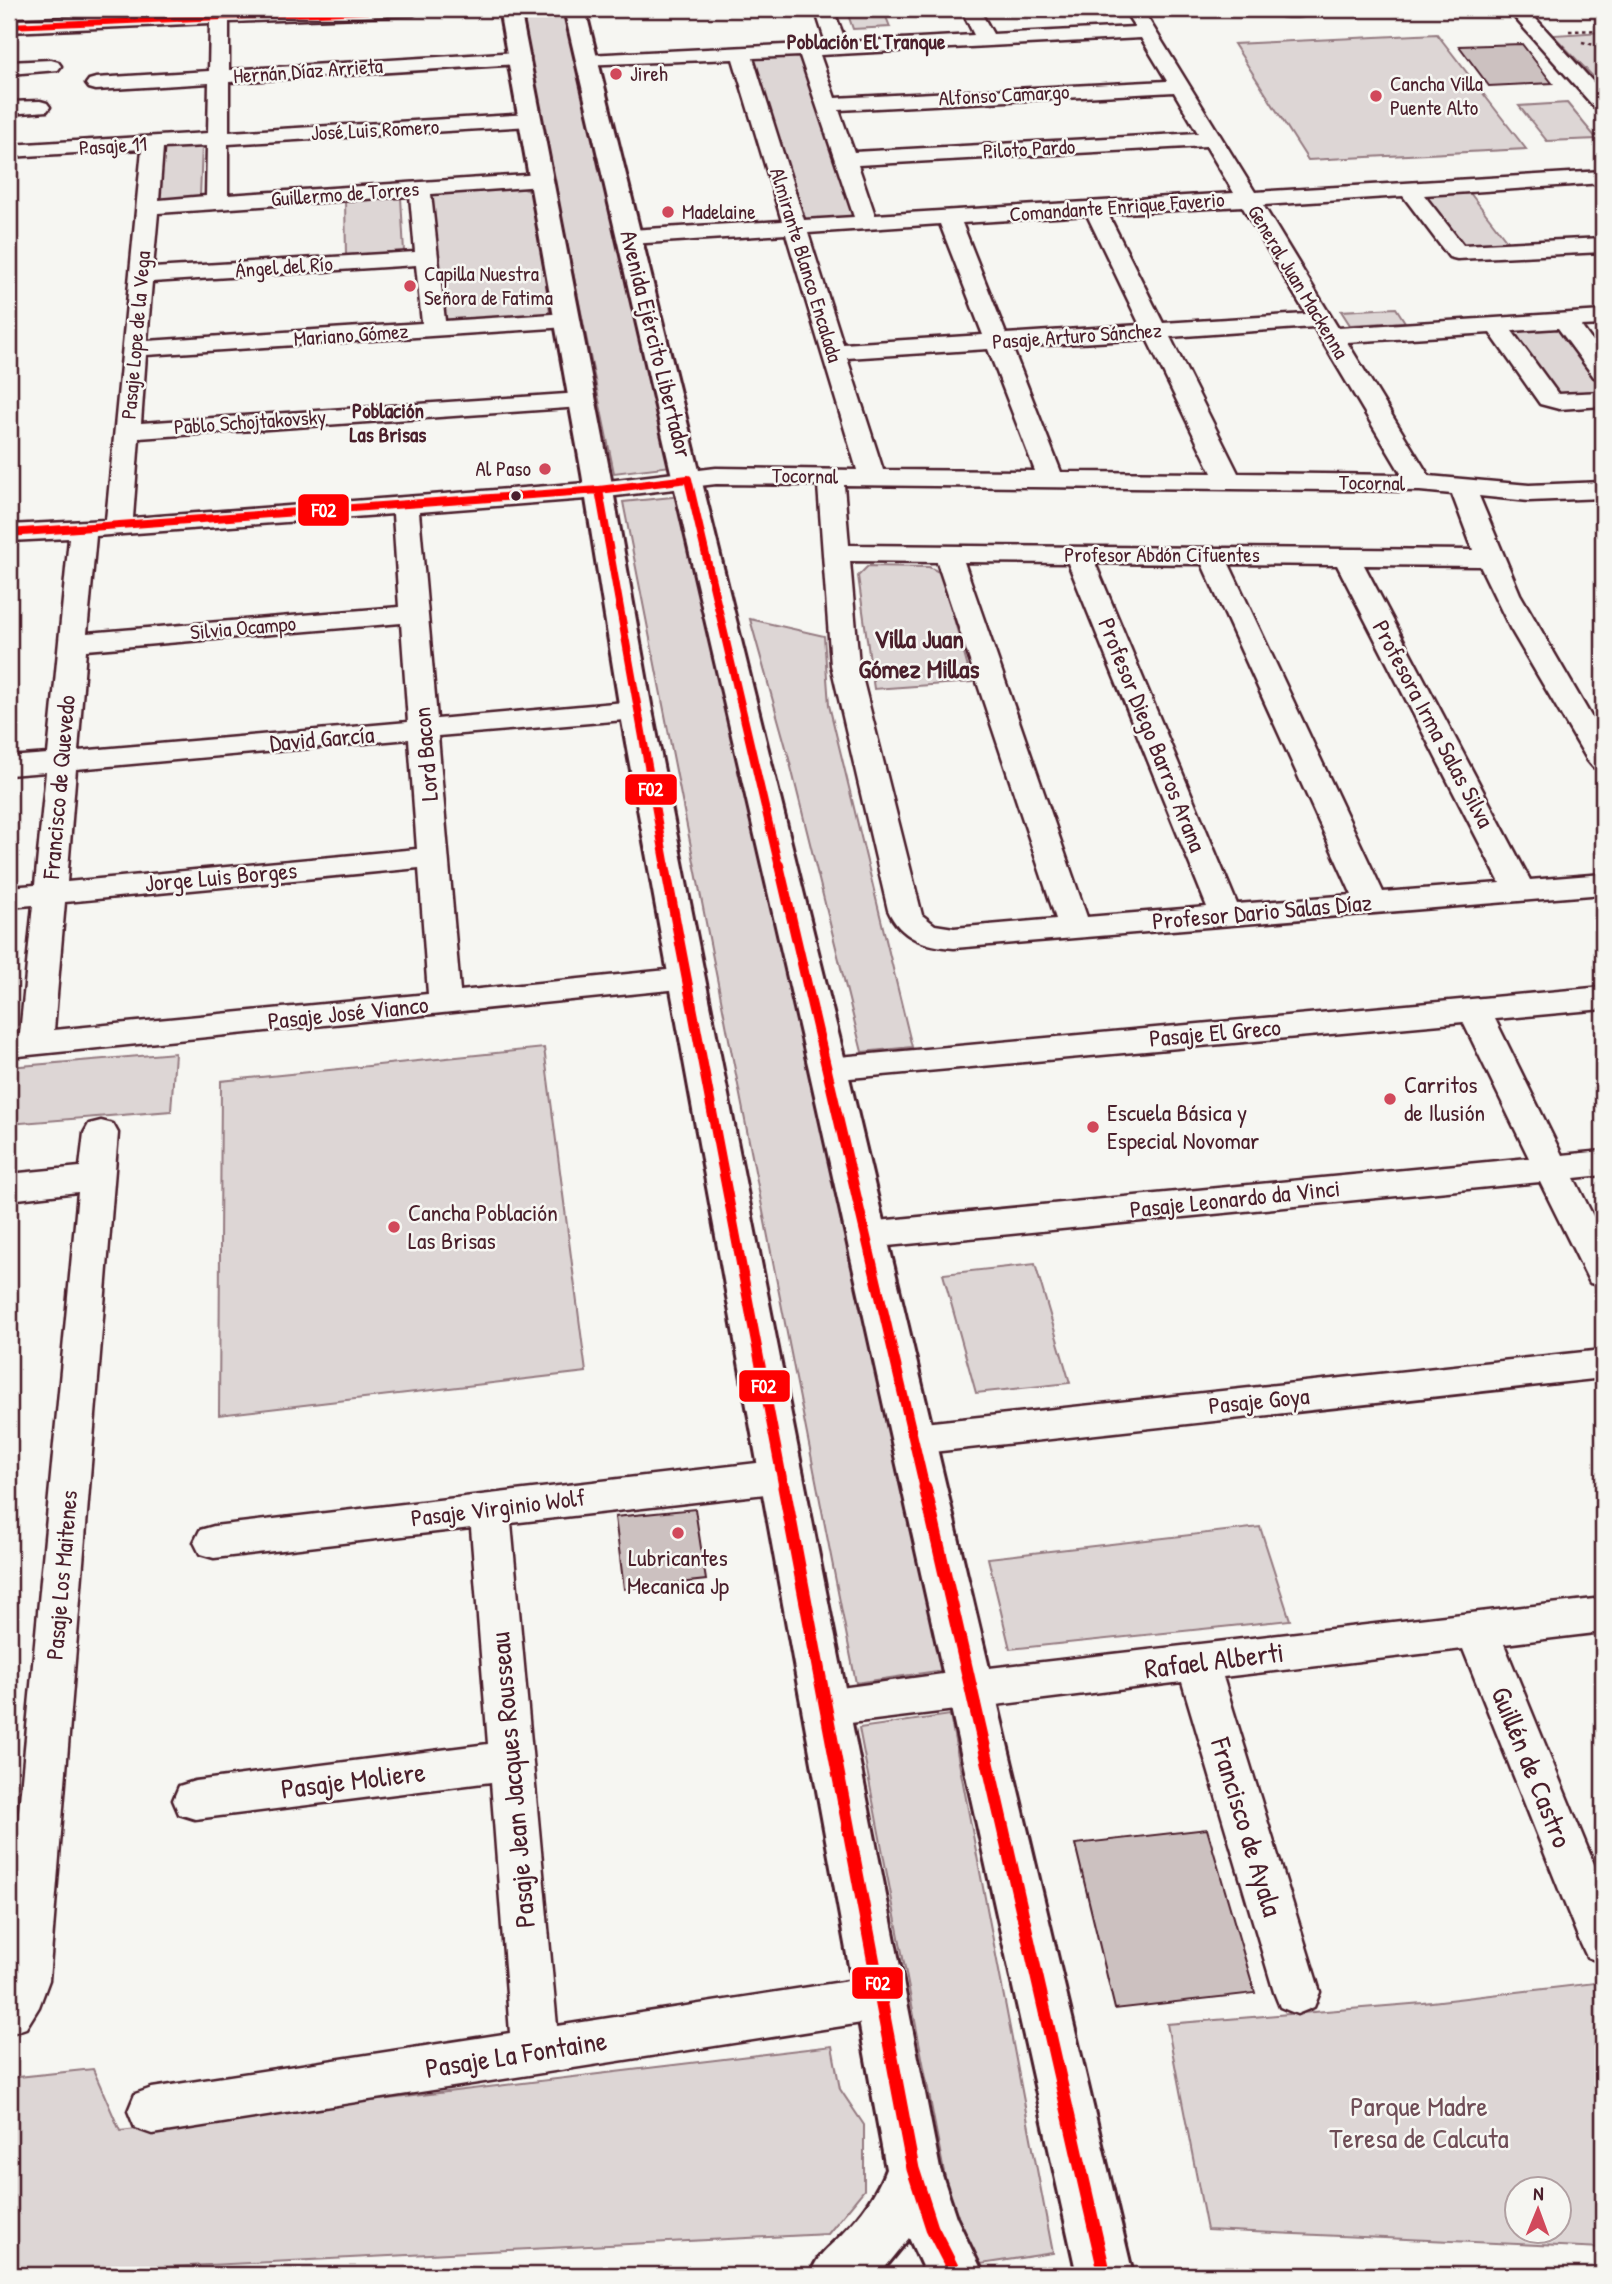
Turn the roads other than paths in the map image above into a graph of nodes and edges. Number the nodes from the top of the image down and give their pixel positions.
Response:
1 (413, 9) edge
2 (509, 9) edge
3 (574, 9) edge
4 (824, 9) edge
5 (970, 9) edge
6 (1134, 9) edge
7 (1278, 9) edge
8 (1307, 9) edge
9 (1517, 9) edge
10 (220, 14) edge
11 (9, 26) edge
12 (1147, 32) junction
13 (986, 40) junction
14 (838, 48) junction
15 (808, 49) junction
16 (741, 53) junction
17 (520, 58) junction
18 (587, 61) junction
19 (51, 66) dead end
20 (9, 68) edge
21 (219, 76) junction
22 (96, 84) dead end
23 (1180, 86) junction
24 (1599, 96) edge
25 (827, 105) junction
26 (40, 107) dead end
27 (9, 108) edge
28 (531, 120) junction
29 (218, 139) junction
30 (1212, 139) junction
31 (153, 144) junction
32 (9, 151) edge
33 (846, 159) junction
34 (1603, 177) edge
35 (542, 180) junction
36 (420, 188) junction
37 (1409, 189) junction
38 (1248, 199) junction
39 (217, 202) junction
40 (147, 207) junction
41 (1095, 209) junction
42 (948, 218) junction
43 (867, 223) junction
44 (795, 227) junction
45 (630, 237) junction
46 (1603, 244) edge
47 (427, 258) junction
48 (141, 276) junction
49 (1603, 318) edge
50 (567, 320) junction
51 (1565, 321) junction
52 (1496, 326) junction
53 (1326, 328) junction
54 (434, 329) junction
55 (1155, 331) junction
56 (997, 341) junction
57 (135, 349) junction
58 (833, 352) junction
59 (1603, 372) edge
60 (581, 400) junction
61 (1603, 400) edge
62 (128, 430) junction
63 (830, 476) junction
64 (872, 477) junction
65 (688, 479) junction
66 (1051, 479) junction
67 (1229, 481) junction
68 (1420, 483) junction
69 (1463, 487) junction
70 (1603, 490) edge
71 (598, 491) junction
72 (405, 506) junction
73 (119, 527) junction
74 (83, 530) junction
75 (9, 533) edge
76 (836, 553) junction
77 (948, 554) junction
78 (1079, 555) junction
79 (1211, 555) junction
80 (1346, 556) junction
81 (1488, 558) junction
82 (414, 614) junction
83 (72, 643) junction
84 (636, 710) junction
85 (424, 730) junction
86 (62, 761) junction
87 (1603, 761) edge
88 (9, 765) edge
89 (434, 857) junction
90 (1603, 884) edge
91 (1520, 891) junction
92 (50, 893) junction
93 (9, 897) edge
94 (1372, 903) junction
95 (1226, 915) junction
96 (1075, 928) junction
97 (687, 979) junction
98 (1603, 998) edge
99 (445, 1003) junction
100 (1474, 1010) junction
101 (22, 1045) edge
102 (828, 1069) junction
103 (101, 1133) dead end
104 (1603, 1163) edge
105 (1551, 1168) junction
106 (97, 1178) junction
107 (9, 1187) edge
108 (867, 1235) junction
109 (1603, 1273) edge
110 (1603, 1364) edge
111 (914, 1439) junction
112 (782, 1475) junction
113 (490, 1509) junction
114 (214, 1542) dead end
115 (1603, 1615) edge
116 (1477, 1630) junction
117 (1197, 1662) junction
118 (972, 1688) junction
119 (825, 1708) junction
120 (511, 1759) junction
121 (195, 1800) dead end
122 (1603, 1942) edge
123 (1297, 1992) dead end
124 (881, 1998) junction
125 (9, 2012) edge
126 (535, 2051) junction
127 (152, 2111) dead end
128 (913, 2169) junction
129 (838, 2275) edge
130 (956, 2275) edge
131 (1105, 2275) edge

1 - 10 street
2 - 17 main road
3 - 18 main road, Avenida Ejército Libertador
4 - 14 street
5 - 13 street
6 - 12 street, General Juan Mackenna
7 - 8 street
9 - 24 street
10 - 11 street
10 - 21 street
12 - 13 street
12 - 23 street, General Juan Mackenna
13 - 14 street
14 - 15 street
15 - 16 street
15 - 25 street
16 - 18 street
16 - 44 street, Almirante Blanco Encalada
17 - 21 street, Hernán Díaz Arrieta
17 - 28 main road
18 - 45 main road, Avenida Ejército Libertador
19 - 20 street
21 - 22 street, Hernán Díaz Arrieta
21 - 29 street
23 - 25 street, Alfonso Camargo
23 - 30 street, General Juan Mackenna
25 - 33 street
26 - 27 street
28 - 29 street, José Luis Romero
28 - 35 main road
29 - 31 street, Pasaje 11
29 - 39 street
30 - 33 street, Piloto Pardo
30 - 38 street, General Juan Mackenna
31 - 32 street, Pasaje 11
31 - 40 street, Pasaje Lope de la Vega
33 - 43 street
34 - 37 street, Comandante Enrique Faverio
35 - 36 street, Guillermo de Torres
35 - 50 main road
36 - 39 street, Guillermo de Torres
36 - 47 street
37 - 38 street, Comandante Enrique Faverio
37 - 46 street
38 - 41 street, Comandante Enrique Faverio
38 - 53 street, General Juan Mackenna
39 - 40 street, Guillermo de Torres
40 - 48 street, Pasaje Lope de la Vega
41 - 42 street, Comandante Enrique Faverio
41 - 55 street
42 - 43 street, Comandante Enrique Faverio
42 - 56 street
43 - 44 street, Comandante Enrique Faverio
44 - 45 street, Comandante Enrique Faverio
44 - 58 street, Almirante Blanco Encalada
45 - 65 main road, Avenida Ejército Libertador
47 - 48 street, Ángel del Río
47 - 54 street
48 - 57 street, Pasaje Lope de la Vega
49 - 51 street, Pasaje Arturo Sánchez
50 - 54 street, Mariano Gómez
50 - 60 main road
51 - 52 street, Pasaje Arturo Sánchez
51 - 59 street
52 - 53 street, Pasaje Arturo Sánchez
52 - 61 street
53 - 55 street, Pasaje Arturo Sánchez
53 - 68 street, General Juan Mackenna
54 - 57 street, Mariano Gómez
55 - 56 street, Pasaje Arturo Sánchez
55 - 67 street
56 - 58 street, Pasaje Arturo Sánchez
56 - 66 street
57 - 62 street, Pasaje Lope de la Vega
58 - 64 street, Almirante Blanco Encalada
60 - 62 street, Pablo Schojtakovsky
60 - 71 main road
62 - 73 street, Pasaje Lope de la Vega
63 - 64 street, Tocornal
63 - 65 street, Tocornal
63 - 76 street
64 - 66 street, Tocornal
65 - 71 street, Tocornal
65 - 102 main road, Avenida Ejército Libertador
66 - 67 street, Tocornal
67 - 68 street, Tocornal
68 - 69 street, Tocornal
69 - 70 street, Tocornal
69 - 81 street
71 - 72 street, Tocornal
71 - 84 main road
72 - 73 street, Tocornal
72 - 82 street, Lord Bacon
73 - 74 street, Tocornal
74 - 75 street, Tocornal
74 - 83 street, Francisco de Quevedo
76 - 77 street, Profesor Abdón Cifuentes
76 - 96 street, Profesor Dario Salas Díaz
77 - 78 street, Profesor Abdón Cifuentes
77 - 96 street
78 - 79 street, Profesor Abdón Cifuentes
78 - 95 street, Profesor Diego Barros Arana
79 - 80 street, Profesor Abdón Cifuentes
79 - 94 street
80 - 81 street, Profesor Abdón Cifuentes
80 - 91 street, Profesora Irma Salas Silva
81 - 87 street
82 - 83 street, Silvia Ocampo
82 - 85 street, Lord Bacon
83 - 86 street, Francisco de Quevedo
84 - 85 street, David García
84 - 97 main road
85 - 86 street, David García
85 - 89 street, Lord Bacon
86 - 88 street, David García
86 - 92 street, Francisco de Quevedo
89 - 92 street, Jorge Luis Borges
89 - 99 street, Lord Bacon
90 - 91 street, Profesor Dario Salas Díaz
91 - 94 street, Profesor Dario Salas Díaz
92 - 93 street, Jorge Luis Borges
92 - 101 street, Francisco de Quevedo
94 - 95 street, Profesor Dario Salas Díaz
95 - 96 street, Profesor Dario Salas Díaz
97 - 99 street, Pasaje José Vianco
97 - 112 main road
98 - 100 street, Pasaje El Greco
99 - 101 street, Pasaje José Vianco
100 - 102 street, Pasaje El Greco
100 - 105 street
102 - 108 main road, Avenida Ejército Libertador
103 - 106 street, Pasaje Los Maitenes
104 - 105 street, Pasaje Leonardo da Vinci
105 - 108 street, Pasaje Leonardo da Vinci
105 - 109 street
106 - 107 street
106 - 125 street, Pasaje Los Maitenes
108 - 111 main road, Avenida Ejército Libertador
110 - 111 street, Pasaje Goya
111 - 118 main road, Avenida Ejército Libertador
112 - 113 street, Pasaje Virginio Wolf
112 - 119 main road
113 - 114 street, Pasaje Virginio Wolf
113 - 120 street, Pasaje Jean Jacques Rousseau
115 - 116 street, Rafael Alberti
116 - 117 street, Rafael Alberti
116 - 122 street, Guillén de Castro
117 - 118 street, Rafael Alberti
117 - 123 street, Francisco de Ayala
118 - 119 street, Rafael Alberti
118 - 131 main road, Avenida Ejército Libertador
119 - 124 main road
120 - 121 street, Pasaje Moliere
120 - 126 street, Pasaje Jean Jacques Rousseau
124 - 126 street, Pasaje La Fontaine
124 - 128 main road
126 - 127 street, Pasaje La Fontaine
128 - 129 main road
128 - 130 main road

